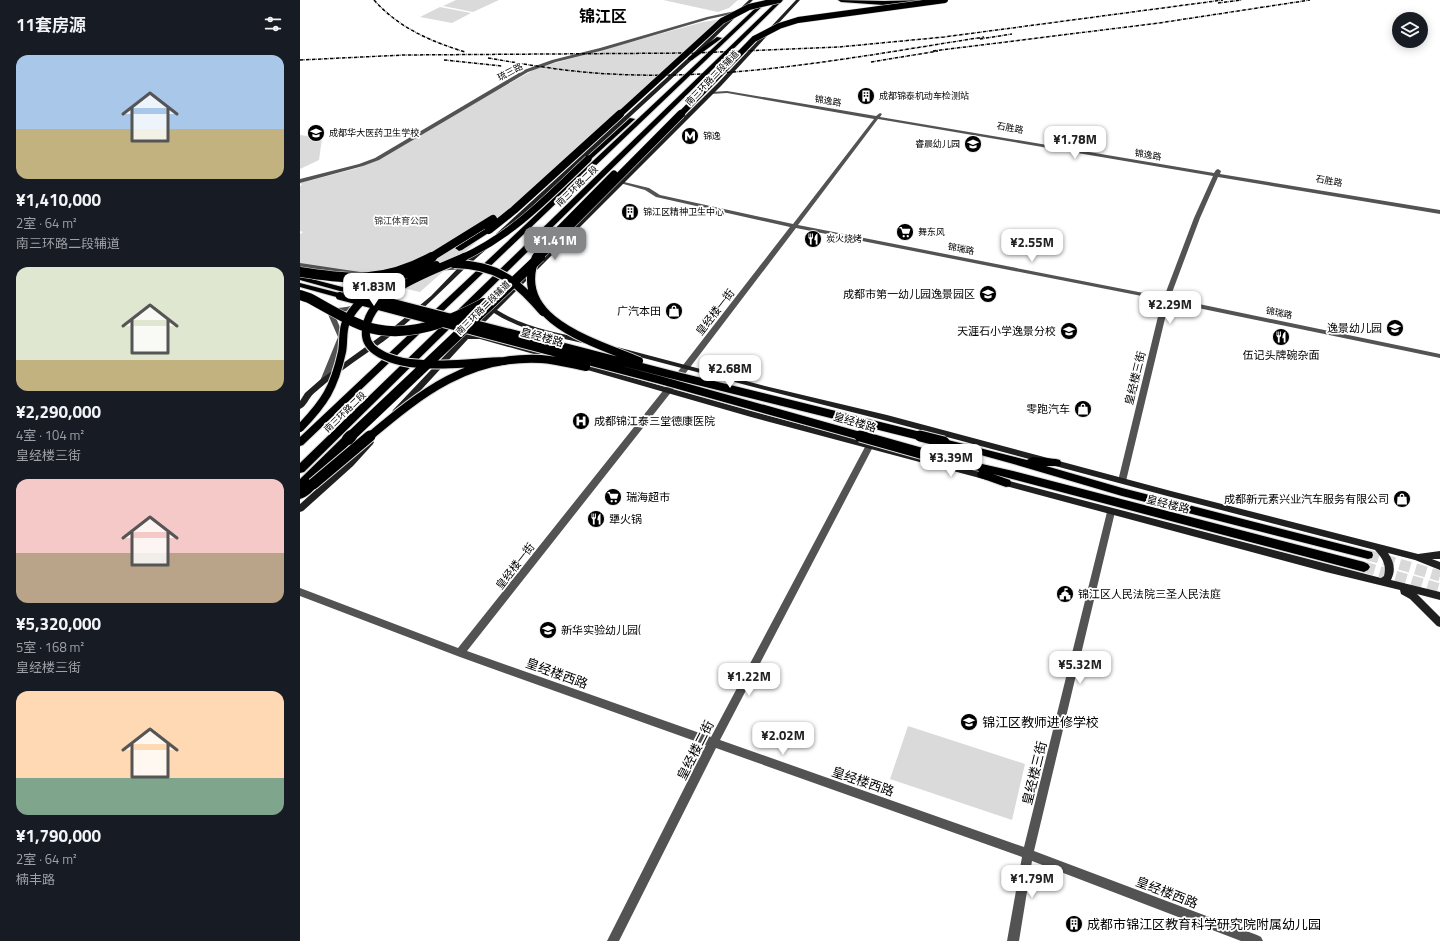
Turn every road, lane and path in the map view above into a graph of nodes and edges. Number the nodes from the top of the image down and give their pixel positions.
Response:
1 (751, 0) edge
2 (757, 0) edge
3 (767, 0) edge
4 (780, 0) edge
5 (798, 0) edge
6 (841, 0) edge
7 (925, 0) edge
8 (945, 0) edge
9 (742, 11) junction
10 (690, 59) junction
11 (719, 85) junction
12 (711, 93) junction
13 (659, 102) junction
14 (674, 104) junction
15 (879, 115) junction
16 (1217, 173) junction
17 (547, 179) junction
18 (300, 181) edge
19 (622, 182) junction
20 (1440, 208) edge
21 (1440, 212) edge
22 (795, 226) junction
23 (300, 265) edge
24 (461, 268) junction
25 (300, 272) edge
26 (376, 274) junction
27 (407, 274) junction
28 (300, 278) edge
29 (300, 285) edge
30 (507, 287) junction
31 (343, 293) junction
32 (300, 295) edge
33 (1166, 299) junction
34 (493, 310) junction
35 (330, 311) junction
36 (543, 312) junction
37 (466, 337) junction
38 (1440, 356) edge
39 (505, 361) junction
40 (687, 366) junction
41 (668, 374) junction
42 (660, 380) junction
43 (324, 381) junction
44 (669, 389) junction
45 (769, 389) junction
46 (300, 406) edge
47 (751, 414) junction
48 (300, 428) edge
49 (300, 443) edge
50 (870, 445) junction
51 (938, 458) junction
52 (1010, 459) junction
53 (1056, 463) junction
54 (307, 477) edge
55 (1122, 481) junction
56 (1006, 483) junction
57 (300, 486) edge
58 (300, 495) edge
59 (300, 509) edge
60 (1111, 512) junction
61 (1378, 548) junction
62 (1368, 555) tunnel mouth
63 (1440, 555) edge
64 (1416, 557) junction
65 (1440, 566) edge
66 (1364, 567) tunnel mouth
67 (1381, 582) junction
68 (1396, 586) junction
69 (300, 592) edge
70 (1440, 596) edge
71 (1440, 623) edge
72 (460, 653) junction
73 (713, 743) junction
74 (1028, 854) junction
75 (613, 941) edge
76 (1013, 941) edge
77 (1257, 941) edge

1 - 9 main road
2 - 10 highway
3 - 13 highway, 南三环路二段
4 - 14 highway, 南三环路二段
4 - 17 highway, bridge
5 - 11 main road, 南三环路二段辅道
6 - 7 highway
8 - 30 highway, bridge
9 - 10 main road
9 - 18 street, 琉三路
10 - 24 main road
11 - 12 main road, 南三环路二段辅道
11 - 15 street
12 - 15 street, 锦逸路
12 - 19 main road, 南三环路二段辅道
13 - 39 highway, bridge
13 - 49 highway, 南三环路二段
14 - 36 highway, bridge
14 - 54 highway, 南三环路二段
15 - 16 street, 锦逸路
15 - 22 street, 皇经楼一街
16 - 20 street, 石胜路
16 - 21 street, 锦逸路
16 - 33 street, 皇经楼三街
17 - 25 highway, bridge
17 - 27 highway, bridge
19 - 22 street, 锦瑞路
19 - 34 main road, 南三环路二段辅道
22 - 33 street, 锦瑞路
22 - 40 street, 皇经楼一街
23 - 26 street
24 - 26 street
24 - 43 main road
26 - 35 street
27 - 36 highway, bridge
27 - 48 highway, bridge
28 - 31 highway
29 - 31 highway
30 - 32 highway, bridge
30 - 54 highway, bridge
31 - 41 highway, 皇经楼路, bridge
31 - 42 highway, 皇经楼路, bridge
32 - 35 street
33 - 38 street, 锦瑞路
33 - 55 street, 皇经楼三街
34 - 37 main road, 南三环路二段辅道
34 - 40 main road
35 - 43 street
36 - 41 highway, bridge
37 - 44 main road
37 - 59 main road, 南三环路二段辅道
39 - 42 highway, bridge
39 - 54 highway, bridge
40 - 44 street, 皇经楼一街
40 - 45 main road
41 - 52 highway, 皇经楼路, bridge
42 - 51 highway, 皇经楼路, bridge
43 - 46 main road
44 - 47 main road
44 - 72 street, 皇经楼一街
45 - 47 main road
45 - 53 main road
47 - 50 main road
50 - 56 main road
50 - 73 street, 皇经楼二街
51 - 56 highway
51 - 66 highway, 皇经楼路
52 - 53 highway
52 - 62 highway, 皇经楼路
53 - 55 main road
54 - 57 highway
54 - 58 highway
55 - 61 main road
56 - 60 main road
60 - 67 main road
60 - 74 street, 皇经楼三街
61 - 64 main road
61 - 67 main road
63 - 64 main road
64 - 65 main road
67 - 68 main road
68 - 70 main road
68 - 71 main road
69 - 72 street, 皇经楼西路
72 - 73 street, 皇经楼西路
73 - 74 street, 皇经楼西路
73 - 75 street, 皇经楼二街
74 - 76 street, 皇经楼三街
74 - 77 street, 皇经楼西路

